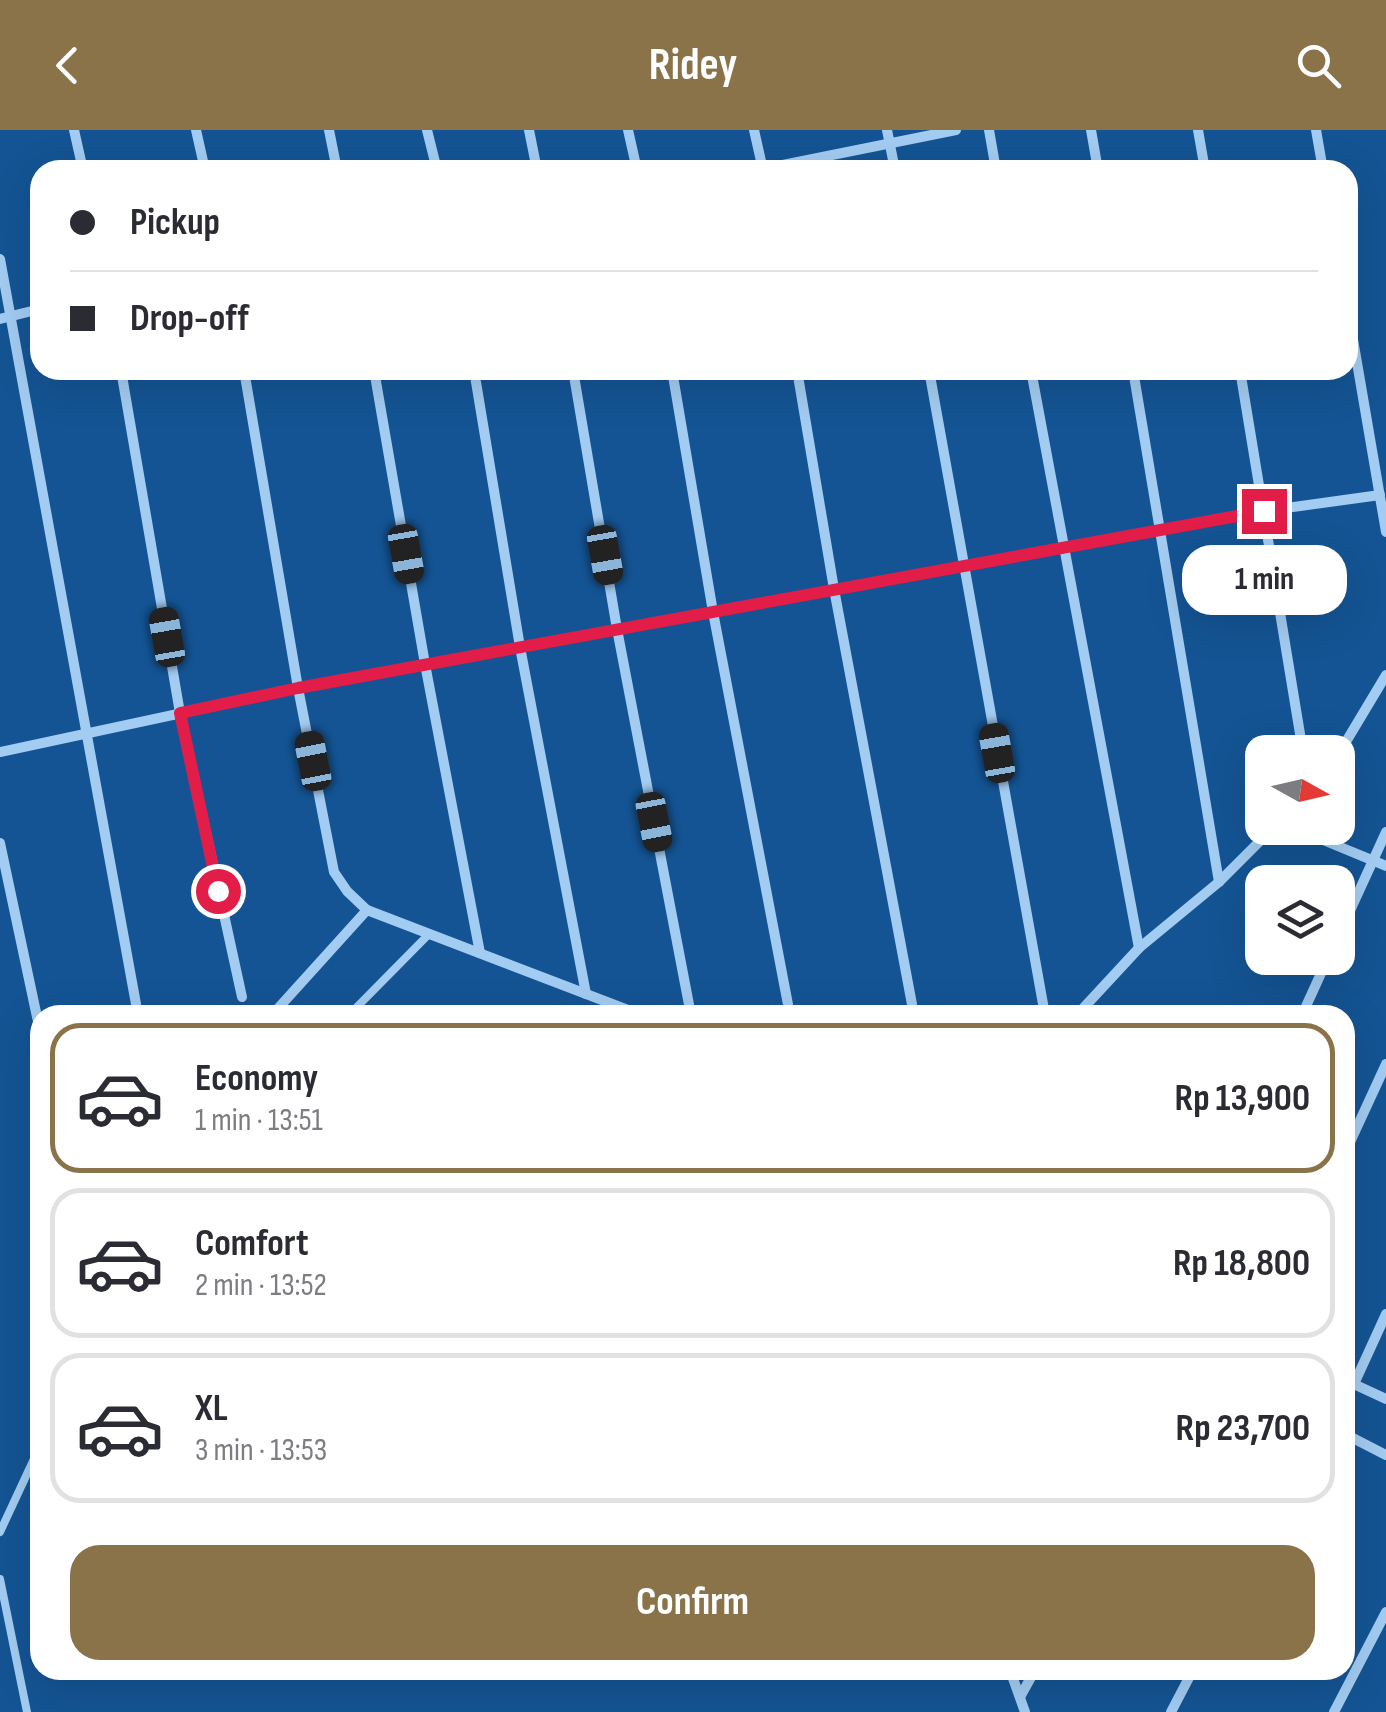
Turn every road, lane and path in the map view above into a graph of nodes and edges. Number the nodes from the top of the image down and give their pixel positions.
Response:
1 (74, 130) edge
2 (196, 130) edge
3 (329, 130) edge
4 (427, 130) edge
5 (529, 130) edge
6 (628, 130) edge
7 (754, 130) edge
8 (887, 130) edge
9 (956, 130) edge
10 (990, 130) edge
11 (1092, 130) edge
12 (1198, 130) edge
13 (1316, 130) edge
14 (890, 144) junction
15 (80, 160) edge
16 (202, 160) edge
17 (335, 160) edge
18 (434, 160) edge
19 (535, 160) edge
20 (635, 160) edge
21 (760, 160) edge
22 (811, 160) edge
23 (892, 160) edge
24 (994, 160) edge
25 (1096, 160) edge
26 (1203, 160) edge
27 (1321, 160) edge
28 (0, 259) edge
29 (6, 317) edge
30 (1358, 368) edge
31 (123, 380) edge
32 (246, 380) edge
33 (376, 380) edge
34 (476, 380) edge
35 (575, 380) edge
36 (674, 380) edge
37 (799, 380) edge
38 (931, 380) edge
39 (1033, 380) edge
40 (1134, 380) edge
41 (1242, 380) edge
42 (1380, 495) junction
43 (1264, 511) junction
44 (1160, 530) junction
45 (1386, 532) edge
46 (1062, 548) junction
47 (963, 566) junction
48 (834, 590) junction
49 (713, 612) junction
50 (618, 629) junction
51 (520, 647) junction
52 (425, 664) junction
53 (1386, 675) edge
54 (298, 688) junction
55 (180, 713) junction
56 (84, 734) junction
57 (1300, 735) edge
58 (1350, 735) edge
59 (0, 752) edge
60 (1386, 832) edge
61 (0, 843) edge
62 (1256, 845) edge
63 (1337, 845) edge
64 (1373, 859) junction
65 (1386, 866) edge
66 (1219, 882) junction
67 (1355, 899) edge
68 (368, 910) junction
69 (429, 934) junction
70 (1139, 948) junction
71 (480, 953) junction
72 (1320, 975) edge
73 (586, 994) junction
74 (242, 997) dead end
75 (34, 1005) edge
76 (136, 1005) edge
77 (281, 1005) edge
78 (359, 1005) edge
79 (615, 1005) edge
80 (689, 1005) edge
81 (788, 1005) edge
82 (912, 1005) edge
83 (1043, 1005) edge
84 (1086, 1005) edge
85 (1307, 1005) edge
86 (1386, 1064) edge
87 (1355, 1131) edge
88 (1386, 1314) edge
89 (1355, 1373) edge
90 (1355, 1384) edge
91 (1386, 1399) edge
92 (1355, 1439) edge
93 (1386, 1455) edge
94 (30, 1468) edge
95 (0, 1532) edge
96 (0, 1579) edge
97 (1386, 1612) edge
98 (1355, 1672) edge
99 (1014, 1680) edge
100 (1029, 1680) edge
101 (1188, 1680) edge
102 (1351, 1680) edge
103 (1020, 1697) junction
104 (27, 1712) edge
105 (1026, 1712) edge
106 (1171, 1712) edge
107 (1334, 1712) edge

1 - 15 street
2 - 16 street
3 - 17 street
4 - 18 street
5 - 19 street
6 - 20 street
7 - 21 street
8 - 14 street
9 - 14 street
10 - 24 street
11 - 25 street
12 - 26 street
13 - 27 street
14 - 22 street
14 - 23 street
28 - 29 street
29 - 56 street
30 - 42 street
31 - 55 street
32 - 54 street
33 - 52 street
34 - 51 street
35 - 50 street
36 - 49 street
37 - 48 street
38 - 47 street
39 - 46 street
40 - 44 street
41 - 43 street
42 - 43 street
42 - 45 street
43 - 44 street
43 - 57 street
44 - 46 street
44 - 66 street
46 - 47 street
46 - 70 street
47 - 48 street
47 - 83 street
48 - 49 street
48 - 82 street
49 - 50 street
49 - 81 street
50 - 51 street
50 - 80 street
51 - 52 street
51 - 73 street
52 - 54 street
52 - 71 street
53 - 58 street
54 - 55 street
54 - 68 street
55 - 56 street
55 - 74 street
56 - 59 street
56 - 76 street
60 - 64 street
61 - 75 street
62 - 66 street
63 - 64 street
64 - 65 street
64 - 67 street
66 - 70 street
68 - 69 street
68 - 77 street
69 - 71 street
69 - 78 lane
70 - 84 street
71 - 73 street
72 - 85 street
73 - 79 street
86 - 87 street
88 - 89 street
90 - 91 street
92 - 93 street
94 - 95 lane
96 - 104 lane
97 - 98 street
99 - 103 street
100 - 103 street
101 - 106 street
102 - 107 street
103 - 105 street

